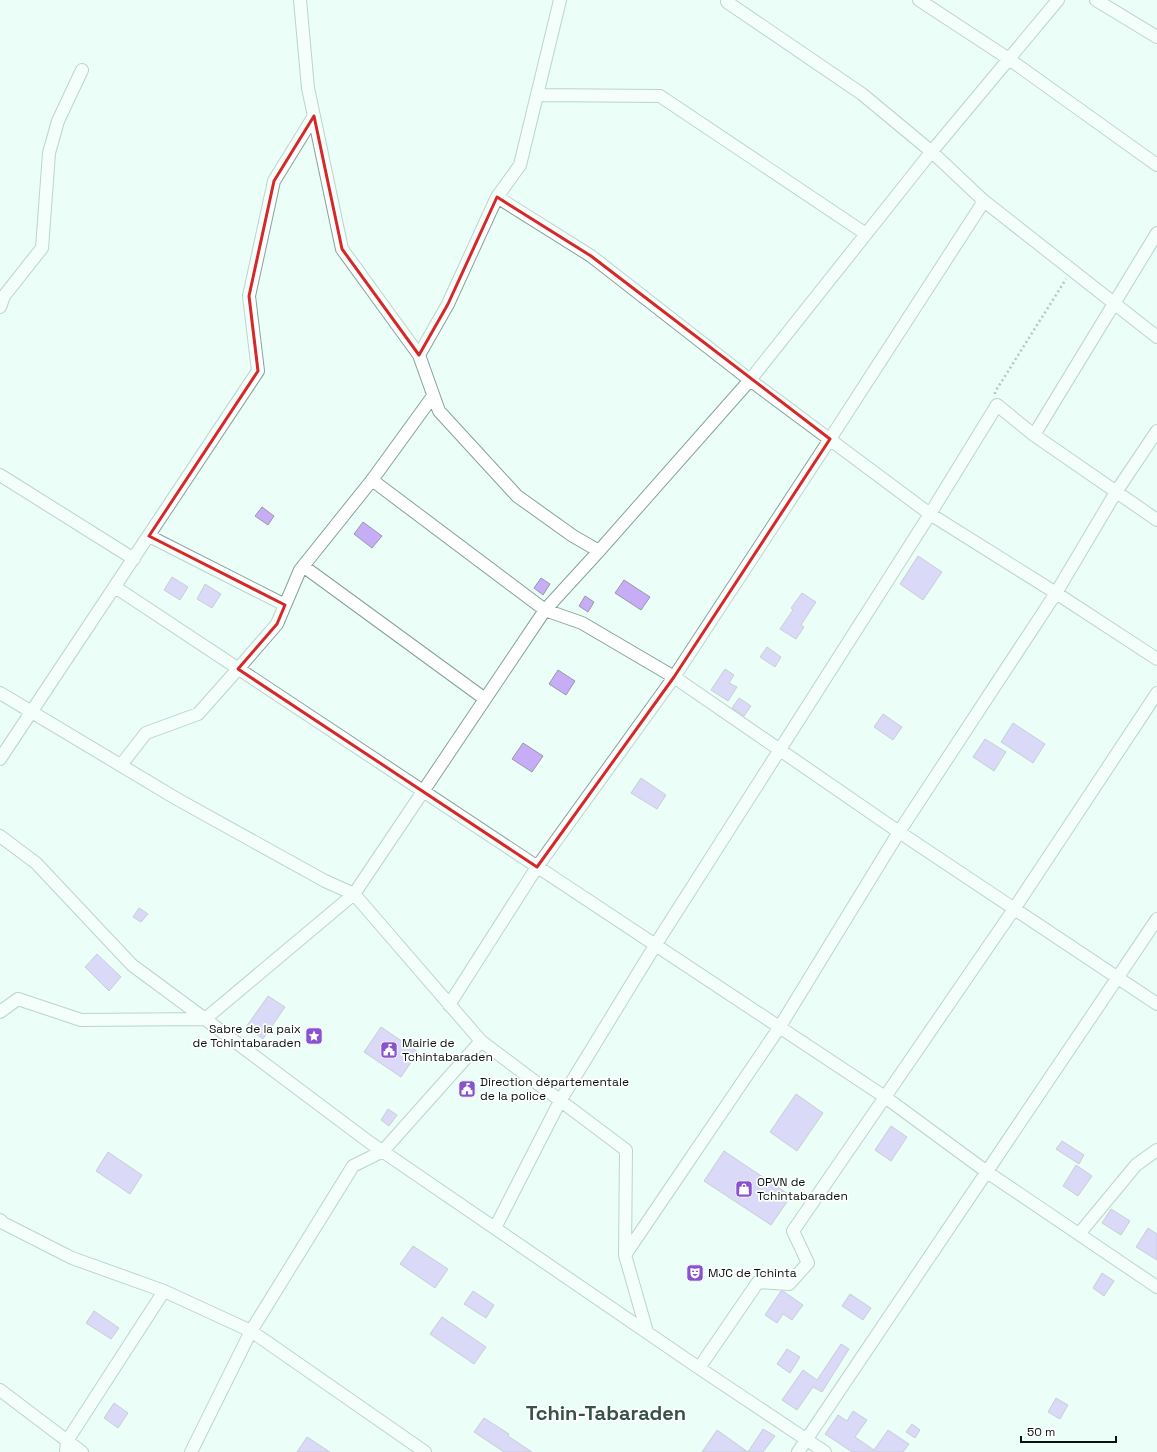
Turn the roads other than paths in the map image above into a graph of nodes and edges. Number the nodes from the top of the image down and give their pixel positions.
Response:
1 (300, 0) edge
2 (560, 0) edge
3 (919, 0) edge
4 (1058, 0) edge
5 (1096, 0) edge
6 (727, 2) dead end
7 (1157, 37) edge
8 (1009, 59) junction
9 (82, 70) dead end
10 (537, 95) junction
11 (314, 116) junction
12 (932, 152) junction
13 (1157, 165) edge
14 (497, 197) junction
15 (984, 201) junction
16 (1157, 233) edge
17 (866, 234) junction
18 (1113, 303) junction
19 (0, 307) edge
20 (1157, 337) edge
21 (420, 355) junction
22 (750, 380) junction
23 (434, 396) junction
24 (1157, 431) edge
25 (1034, 434) junction
26 (830, 439) junction
27 (0, 475) edge
28 (372, 480) junction
29 (1116, 492) junction
30 (930, 514) junction
31 (1157, 520) edge
32 (149, 536) junction
33 (599, 551) junction
34 (134, 559) junction
35 (303, 566) junction
36 (115, 588) junction
37 (1056, 592) junction
38 (285, 605) junction
39 (546, 610) junction
40 (1157, 659) edge
41 (238, 669) junction
42 (674, 677) junction
43 (0, 693) edge
44 (1157, 693) edge
45 (485, 699) junction
46 (32, 712) junction
47 (779, 750) junction
48 (0, 759) edge
49 (121, 765) junction
50 (423, 792) junction
51 (899, 832) junction
52 (0, 836) edge
53 (536, 867) junction
54 (354, 894) junction
55 (1014, 910) junction
56 (1157, 919) edge
57 (656, 944) junction
58 (1118, 978) junction
59 (1157, 1004) edge
60 (449, 1005) junction
61 (0, 1012) edge
62 (205, 1020) junction
63 (779, 1028) junction
64 (481, 1041) junction
65 (885, 1097) junction
66 (560, 1101) junction
67 (1157, 1150) edge
68 (383, 1151) junction
69 (988, 1172) junction
70 (0, 1220) edge
71 (495, 1228) junction
72 (1079, 1234) junction
73 (625, 1255) junction
74 (1157, 1287) edge
75 (164, 1291) junction
76 (251, 1331) junction
77 (647, 1332) junction
78 (699, 1368) junction
79 (0, 1390) edge
80 (807, 1440) junction
81 (67, 1446) edge
82 (82, 1452) edge
83 (191, 1452) edge
84 (425, 1452) edge
85 (798, 1452) edge
86 (825, 1452) edge

1 - 11 street
2 - 10 street
3 - 8 street
4 - 8 street
5 - 7 street
6 - 12 street
8 - 12 street
8 - 13 street
9 - 19 street
10 - 14 street
10 - 17 street
11 - 21 street
11 - 32 street
12 - 15 street
12 - 17 street
14 - 21 street
14 - 22 street
15 - 18 street
15 - 26 street
16 - 18 street
17 - 22 street
18 - 20 street
18 - 25 street
21 - 23 street
22 - 26 street
22 - 33 street
23 - 28 street
23 - 33 street
24 - 29 street
25 - 29 street
25 - 30 street
26 - 30 street
26 - 42 street
27 - 34 street
28 - 35 street
28 - 39 street
29 - 31 street
29 - 37 street
30 - 37 street
30 - 47 street
32 - 34 street
32 - 38 street
33 - 39 street
34 - 36 street
35 - 38 street
35 - 45 street
36 - 41 street
36 - 46 street
37 - 40 street
37 - 51 street
38 - 41 street
39 - 42 street
39 - 45 street
41 - 49 street
41 - 50 street
42 - 47 street
42 - 53 street
43 - 46 street
44 - 55 street
45 - 50 street
46 - 48 street
46 - 49 street
47 - 51 street
47 - 57 street
49 - 54 street
50 - 53 street
50 - 54 street
51 - 55 street
51 - 63 street
52 - 62 street
53 - 57 street
53 - 60 street
54 - 60 street
54 - 62 street
55 - 58 street
55 - 65 street
56 - 58 street
57 - 63 street
57 - 66 street
58 - 59 street
58 - 69 street
60 - 64 street
61 - 62 street
62 - 68 street
63 - 65 street
63 - 73 street
64 - 66 street
64 - 68 street
65 - 69 street
65 - 78 street
66 - 71 street
66 - 73 street
67 - 72 street
68 - 71 street
68 - 76 street
69 - 72 street
69 - 80 street
70 - 75 street
71 - 77 street
72 - 74 street
73 - 77 street
75 - 76 street
75 - 81 street
76 - 83 street
76 - 84 street
77 - 78 street
78 - 80 street
79 - 81 street
80 - 85 street
80 - 86 street
81 - 82 street

